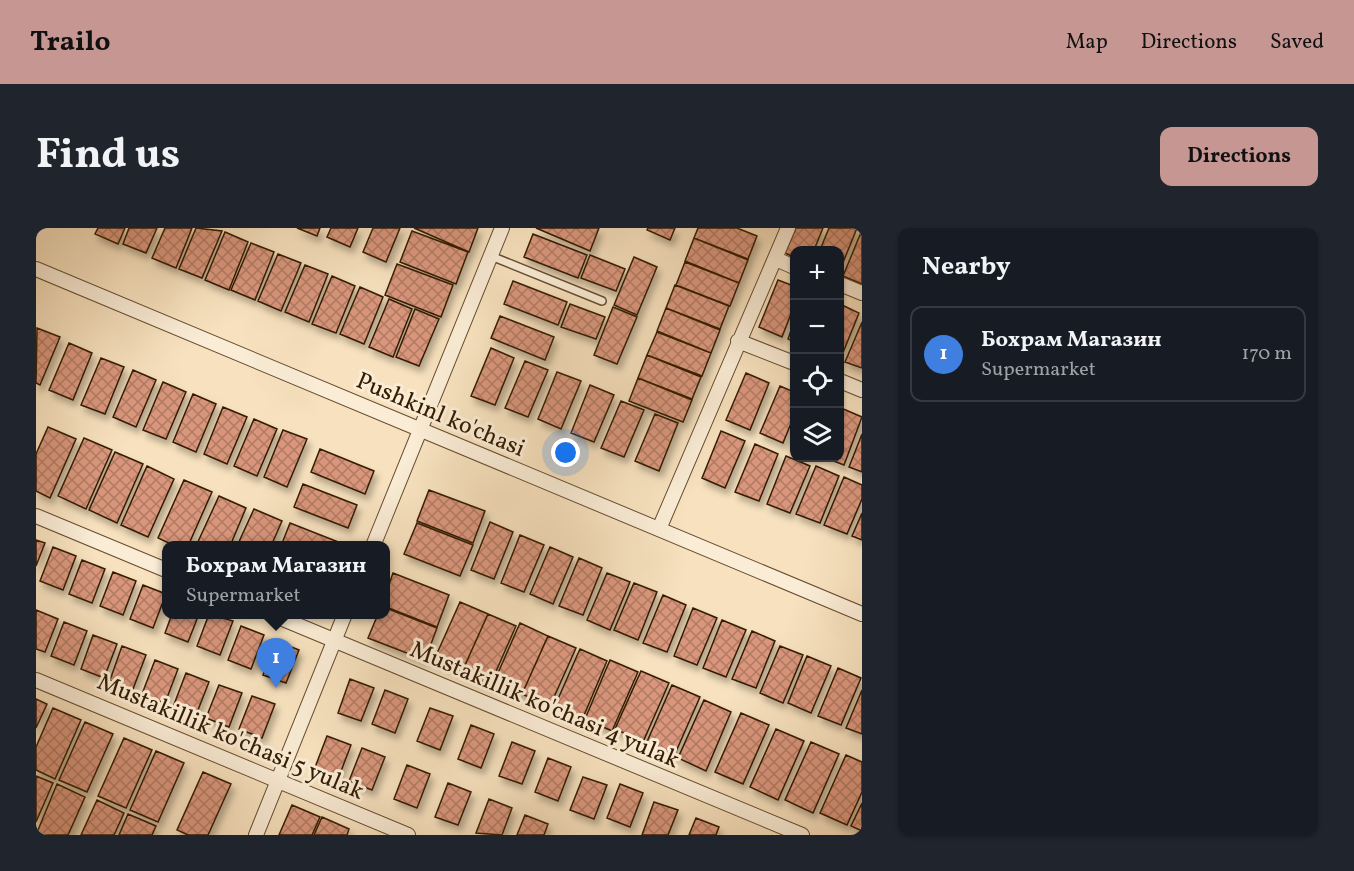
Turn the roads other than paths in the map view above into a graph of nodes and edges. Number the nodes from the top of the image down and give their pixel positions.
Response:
1 (502, 228) edge
2 (788, 228) edge
3 (491, 256) junction
4 (776, 259) junction
5 (790, 265) edge
6 (36, 269) edge
7 (844, 286) edge
8 (862, 293) edge
9 (602, 302) dead end
10 (738, 341) junction
11 (790, 361) edge
12 (844, 383) edge
13 (862, 390) edge
14 (420, 429) junction
15 (36, 516) edge
16 (659, 529) junction
17 (375, 541) edge
18 (162, 568) edge
19 (862, 614) edge
20 (281, 619) edge
21 (343, 619) edge
22 (334, 641) junction
23 (36, 680) edge
24 (278, 780) junction
25 (256, 835) edge
26 (408, 835) edge
27 (802, 835) edge

1 - 3 street
2 - 4 street
3 - 9 lane
3 - 14 street
4 - 5 street
4 - 10 street
6 - 14 street, Pushkinl ko'chasi
7 - 8 street
10 - 11 street
10 - 16 street
12 - 13 street
14 - 16 street, Pushkinl ko'chasi
14 - 17 street
15 - 18 street
16 - 19 street, Pushkinl ko'chasi
20 - 22 street, Mustakillik ko'chasi 4 yulak
21 - 22 street
22 - 24 street
22 - 27 street, Mustakillik ko'chasi 4 yulak
23 - 24 street, Mustakillik ko'chasi 5 yulak
24 - 25 street
24 - 26 street, Mustakillik ko'chasi 5 yulak

